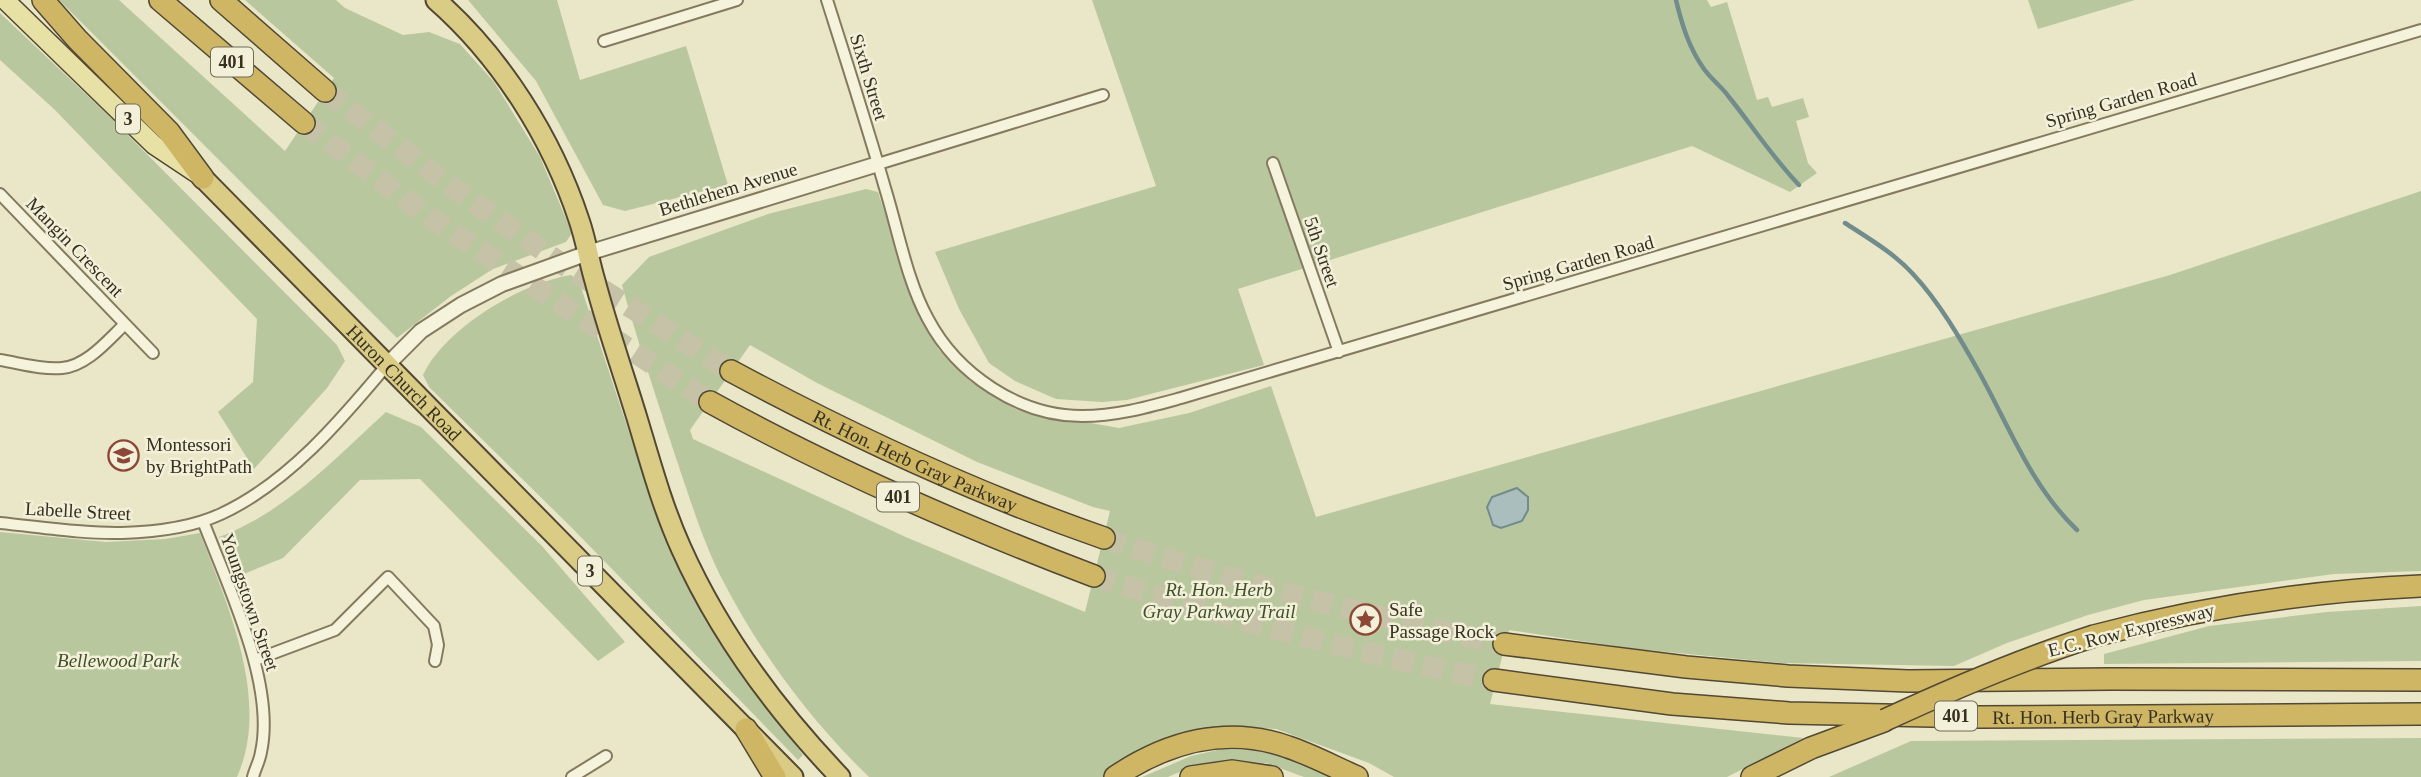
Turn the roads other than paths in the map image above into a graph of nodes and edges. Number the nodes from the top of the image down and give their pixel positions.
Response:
1 (5, 0) edge
2 (43, 0) edge
3 (160, 0) edge
4 (220, 0) edge
5 (436, 0) edge
6 (737, 0) edge
7 (827, 0) edge
8 (2421, 30) edge
9 (604, 41) dead end
10 (325, 92) tunnel mouth
11 (1103, 95) dead end
12 (304, 123) tunnel mouth
13 (1273, 163) dead end
14 (878, 164) junction
15 (203, 178) junction
16 (0, 194) edge
17 (588, 253) junction
18 (125, 324) junction
19 (1339, 352) junction
20 (153, 353) dead end
21 (0, 360) edge
22 (387, 365) junction
23 (732, 371) tunnel mouth
24 (710, 402) tunnel mouth
25 (203, 521) junction
26 (0, 523) edge
27 (1104, 538) tunnel mouth
28 (1094, 576) tunnel mouth
29 (2421, 586) edge
30 (1504, 644) tunnel mouth
31 (255, 660) junction
32 (435, 661) dead end
33 (1494, 680) tunnel mouth
34 (2421, 680) edge
35 (2421, 714) edge
36 (746, 729) junction
37 (606, 756) dead end
38 (1794, 767) edge
39 (253, 777) edge
40 (572, 777) edge
41 (775, 777) edge
42 (793, 777) edge
43 (840, 777) edge
44 (1115, 777) edge
45 (1191, 777) edge
46 (1272, 777) edge
47 (1357, 777) edge
48 (1752, 777) edge

1 - 15 main road, Huron Church Road / 3
2 - 15 highway
3 - 12 highway, 401
4 - 10 highway, 401
5 - 17 highway
6 - 9 street
7 - 14 street, Sixth Street
8 - 19 street, Spring Garden Road
11 - 14 street, Bethlehem Avenue
13 - 19 street, 5th Street
14 - 17 street, Bethlehem Avenue
14 - 19 street, Spring Garden Road
15 - 22 highway, Huron Church Road / 3
16 - 18 street, Mangin Crescent
17 - 22 street, Bethlehem Avenue
17 - 43 highway
18 - 20 street, Mangin Crescent
18 - 21 street, Mangin Crescent
22 - 25 street, Labelle Street
22 - 36 highway, Huron Church Road / 3
23 - 27 highway, Rt. Hon. Herb Gray Parkway / 401
24 - 28 highway, Rt. Hon. Herb Gray Parkway / 401
25 - 26 street, Labelle Street
25 - 31 street, Youngstown Street
29 - 38 highway, E.C. Row Expressway, bridge
30 - 34 highway, Rt. Hon. Herb Gray Parkway / 401
31 - 32 street
31 - 39 street, Youngstown Street
33 - 35 highway, Rt. Hon. Herb Gray Parkway / 401
36 - 41 highway
36 - 42 highway, Huron Church Road / 3
37 - 40 street
38 - 48 highway, E.C. Row Expressway
44 - 47 highway
45 - 46 highway

